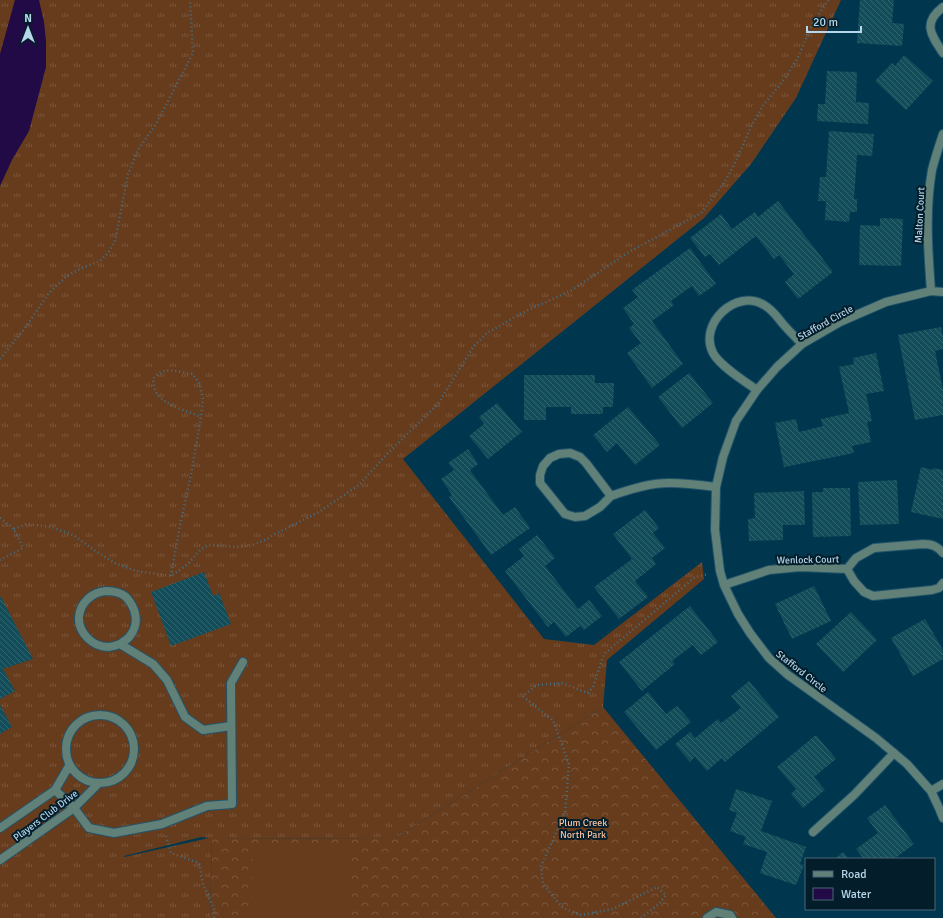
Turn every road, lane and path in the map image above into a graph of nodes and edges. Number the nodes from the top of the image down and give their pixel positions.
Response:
1 (190, 0) edge
2 (828, 0) edge
3 (943, 8) edge
4 (943, 53) edge
5 (942, 138) edge
6 (931, 291) junction
7 (943, 292) edge
8 (802, 344) junction
9 (0, 359) edge
10 (757, 390) junction
11 (201, 417) junction
12 (716, 487) junction
13 (611, 496) junction
14 (0, 518) edge
15 (14, 529) junction
16 (943, 553) edge
17 (0, 560) edge
18 (847, 569) junction
19 (720, 571) junction
20 (171, 576) junction
21 (943, 583) edge
22 (724, 585) junction
23 (120, 644) junction
24 (243, 662) dead end
25 (231, 726) junction
26 (894, 753) junction
27 (69, 766) junction
28 (99, 783) junction
29 (943, 784) edge
30 (55, 790) junction
31 (931, 791) junction
32 (74, 808) junction
33 (943, 818) edge
34 (162, 824) junction
35 (0, 828) edge
36 (813, 832) dead end
37 (0, 860) edge
38 (214, 918) edge
39 (641, 918) edge
40 (707, 918) edge
41 (732, 918) edge

1 - 9 path
2 - 20 path
3 - 4 street
5 - 6 street, Malton Court
6 - 7 street, Stafford Circle
6 - 8 street, Stafford Circle
8 - 10 street, Stafford Circle
8 - 10 street
10 - 12 street, Stafford Circle
11 - 11 path
11 - 20 path
12 - 13 street
12 - 19 street, Stafford Circle
13 - 13 street
14 - 15 path
15 - 17 path
15 - 20 path
16 - 18 street, Wenlock Court
18 - 21 street, Wenlock Court
18 - 22 street, Wenlock Court
19 - 22 street, Stafford Circle
19 - 39 path
22 - 26 street, Stafford Circle
23 - 23 street
23 - 25 street
24 - 25 street
25 - 34 street
26 - 31 street, Stafford Circle
26 - 36 street
27 - 28 street, Players Club Drive
27 - 28 street, Players Club Drive
27 - 30 street, Players Club Drive
28 - 32 street, Players Club Drive
29 - 31 street
30 - 32 street
30 - 35 street, Players Club Drive
31 - 33 street, Stafford Circle
32 - 34 street
32 - 37 street, Players Club Drive
34 - 38 path
40 - 41 street

